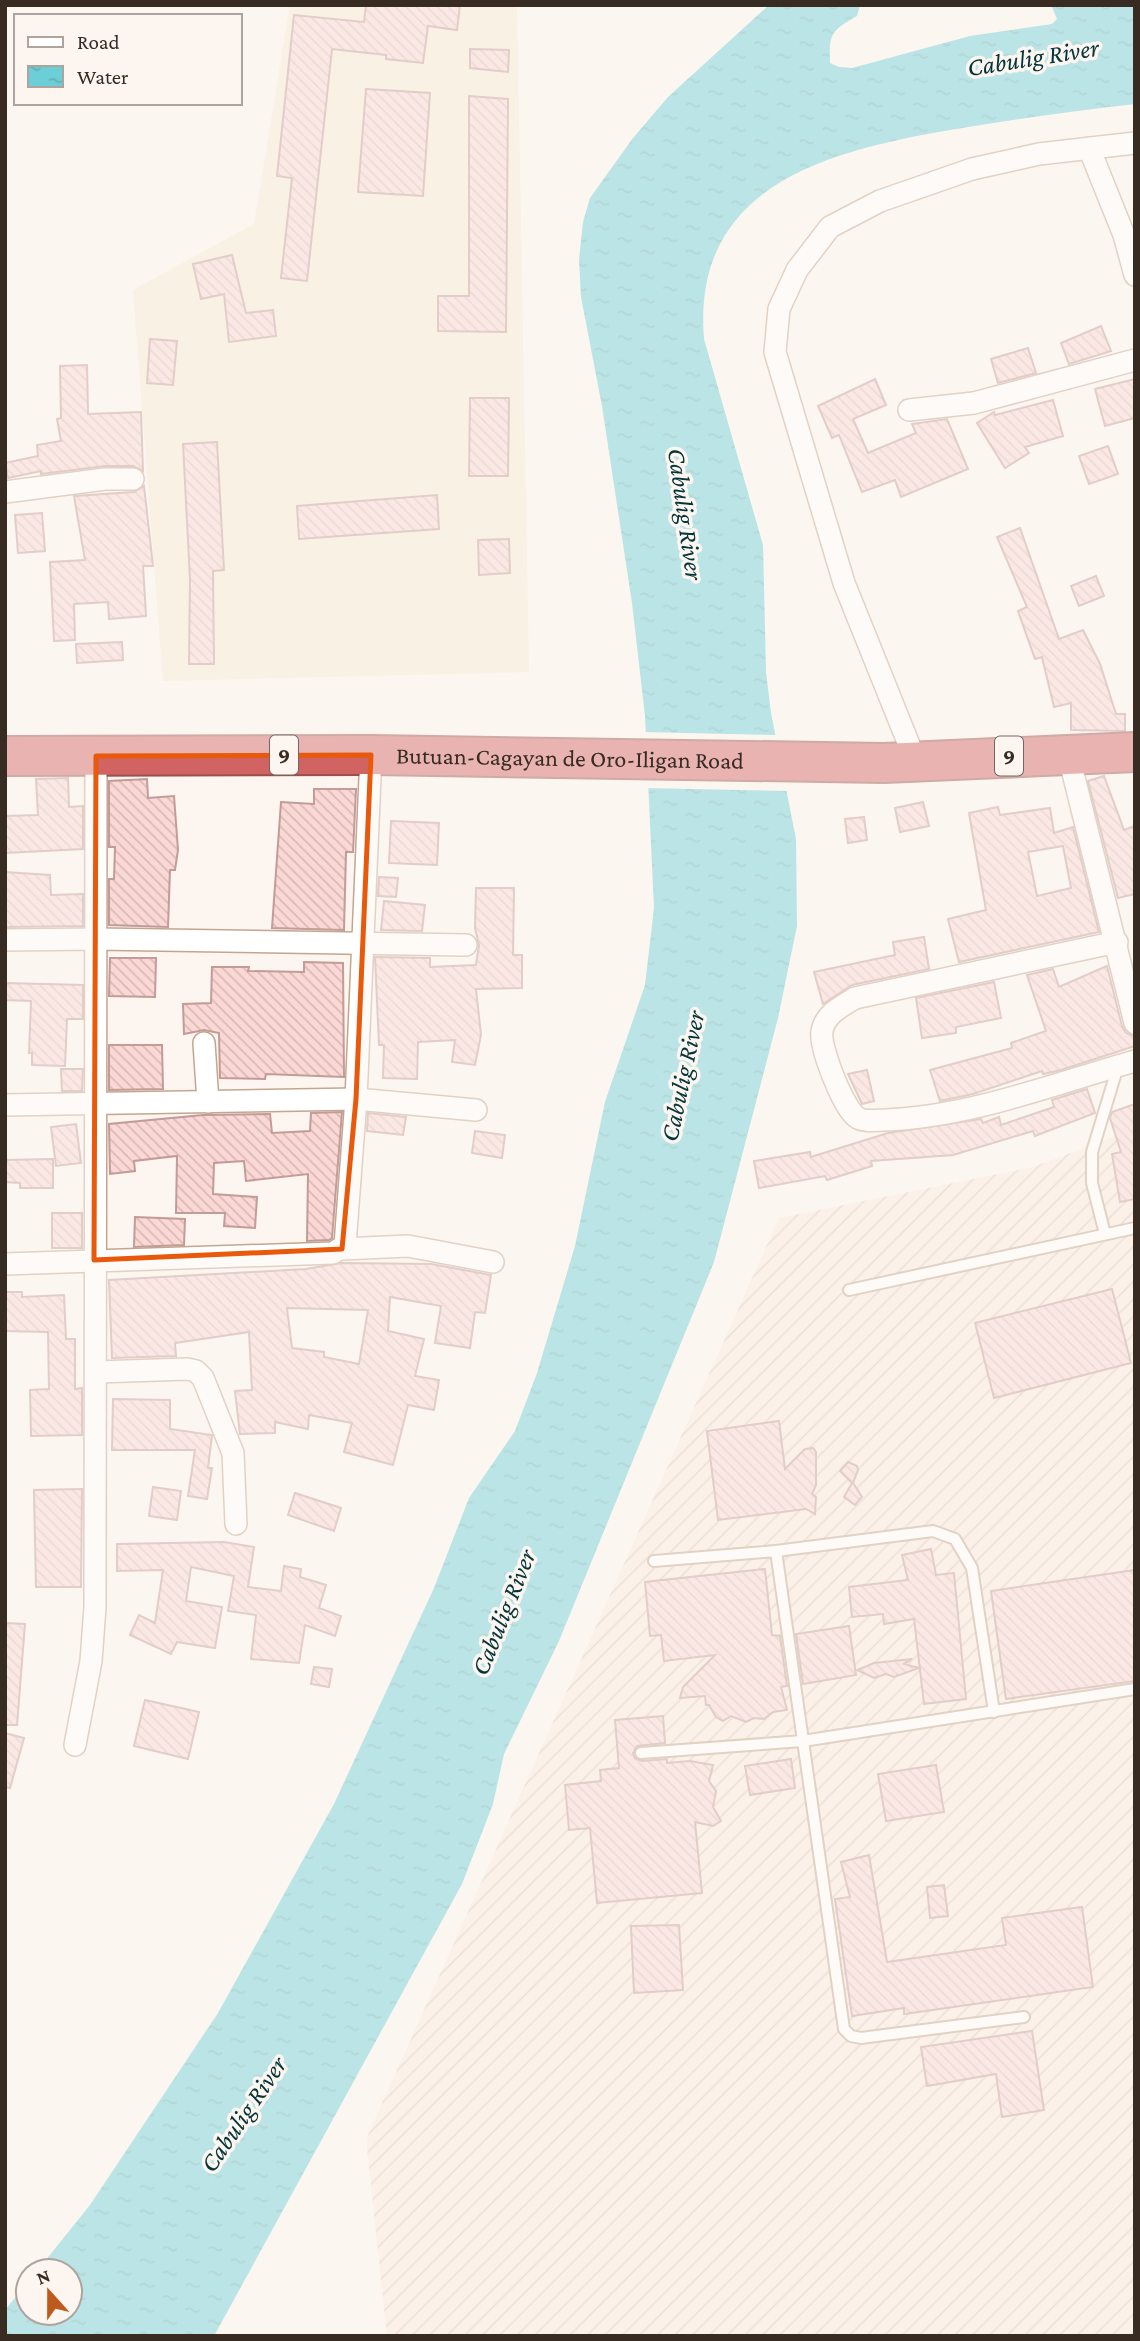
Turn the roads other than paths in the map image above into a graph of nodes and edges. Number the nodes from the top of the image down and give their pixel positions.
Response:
1 (1135, 144) edge
2 (1089, 148) junction
3 (1135, 275) edge
4 (1135, 360) edge
5 (909, 410) dead end
6 (133, 479) dead end
7 (5, 492) edge
8 (1135, 752) edge
9 (1068, 753) junction
10 (371, 755) junction
11 (5, 756) edge
12 (96, 756) junction
13 (900, 763) junction
14 (97, 939) junction
15 (5, 940) edge
16 (1117, 942) junction
17 (363, 944) junction
18 (466, 945) dead end
19 (1135, 1023) edge
20 (204, 1043) dead end
21 (1126, 1063) edge
22 (356, 1099) junction
23 (208, 1102) junction
24 (5, 1105) edge
25 (95, 1105) junction
26 (476, 1110) dead end
27 (1135, 1228) edge
28 (1105, 1234) junction
29 (342, 1249) junction
30 (94, 1260) junction
31 (493, 1262) dead end
32 (5, 1264) edge
33 (849, 1290) dead end
34 (97, 1372) junction
35 (236, 1524) dead end
36 (776, 1551) junction
37 (654, 1561) dead end
38 (1135, 1689) edge
39 (994, 1712) junction
40 (803, 1741) junction
41 (75, 1745) dead end
42 (641, 1753) dead end
43 (1024, 2017) dead end

1 - 2 street
2 - 3 street
2 - 13 street
4 - 5 street
6 - 7 street
8 - 9 highway, Butuan-Cagayan de Oro-Iligan Road / 9
9 - 13 highway, Butuan-Cagayan de Oro-Iligan Road / 9
9 - 16 street
10 - 12 highway, Butuan-Cagayan de Oro-Iligan Road / 9
10 - 13 highway, Butuan-Cagayan de Oro-Iligan Road / 9
10 - 17 street
11 - 12 highway, Butuan-Cagayan de Oro-Iligan Road / 9
12 - 14 street
14 - 15 street
14 - 17 street
14 - 25 street
16 - 19 street
16 - 21 street
17 - 18 street
17 - 22 street
20 - 23 street
21 - 28 lane
22 - 23 street
22 - 26 street
22 - 29 street
23 - 25 street
24 - 25 street
25 - 30 street
27 - 28 lane
28 - 33 lane
29 - 30 street
29 - 31 street
30 - 32 street
30 - 34 street
34 - 35 street
34 - 41 street
36 - 37 lane
36 - 39 lane
36 - 40 lane
38 - 39 lane
39 - 40 lane
40 - 42 lane
40 - 43 lane

